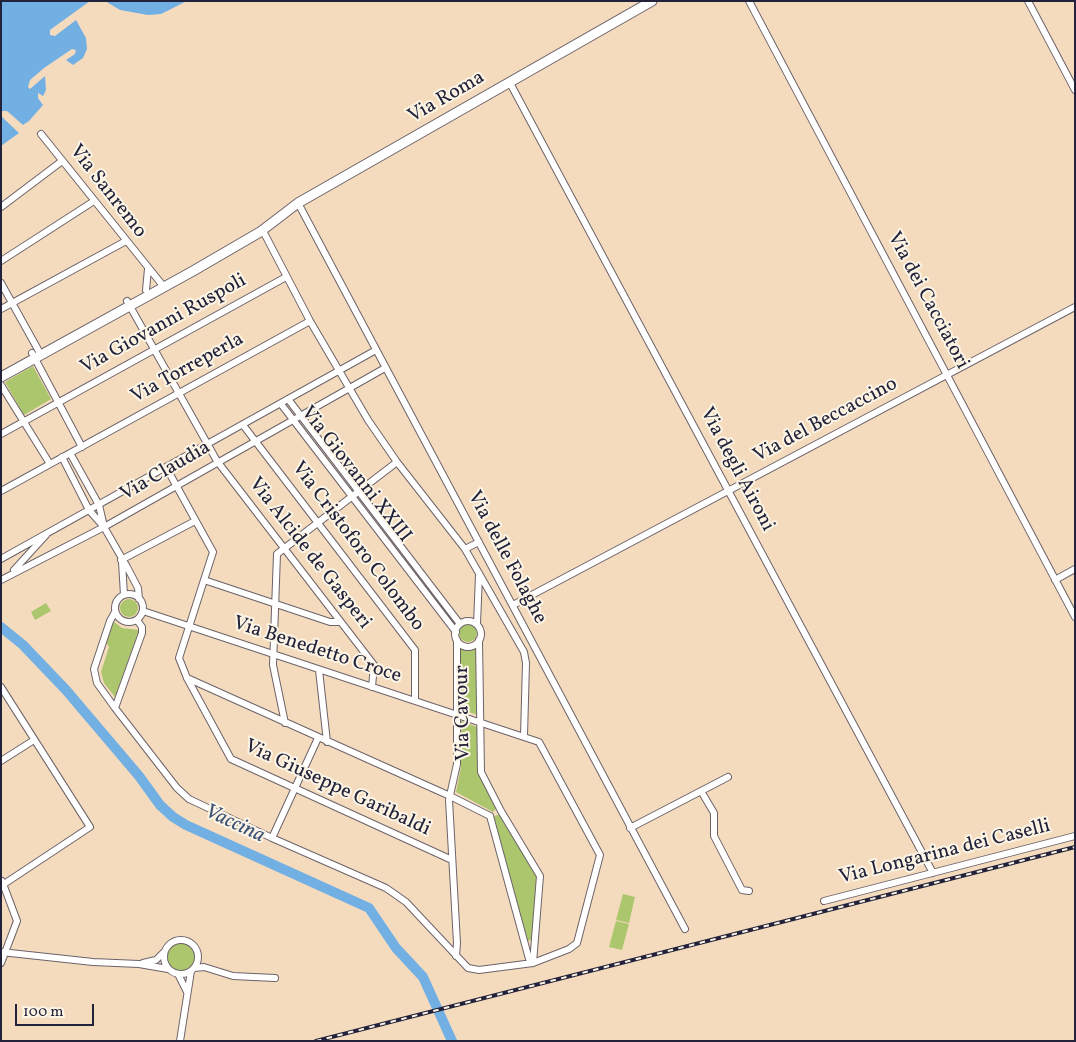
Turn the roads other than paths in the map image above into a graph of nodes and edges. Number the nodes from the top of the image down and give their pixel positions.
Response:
1 (652, 1) edge
2 (749, 1) edge
3 (1028, 1) edge
4 (510, 83) junction
5 (1075, 90) edge
6 (41, 134) dead end
7 (62, 161) junction
8 (94, 201) junction
9 (298, 203) junction
10 (1, 207) edge
11 (262, 229) junction
12 (126, 241) junction
13 (1, 261) edge
14 (148, 269) junction
15 (286, 277) junction
16 (1, 283) edge
17 (163, 285) junction
18 (146, 290) junction
19 (13, 303) junction
20 (129, 303) junction
21 (1075, 308) edge
22 (1, 309) edge
23 (310, 321) junction
24 (155, 348) junction
25 (376, 350) junction
26 (36, 354) junction
27 (385, 368) junction
28 (1, 370) edge
29 (339, 371) junction
30 (948, 375) junction
31 (1, 376) edge
32 (1, 385) edge
33 (350, 387) junction
34 (179, 392) junction
35 (288, 399) junction
36 (59, 402) junction
37 (281, 404) junction
38 (299, 416) junction
39 (291, 420) junction
40 (22, 422) junction
41 (243, 424) junction
42 (1, 434) edge
43 (255, 440) junction
44 (207, 444) junction
45 (82, 447) junction
46 (70, 453) junction
47 (62, 458) junction
48 (217, 461) junction
49 (397, 462) junction
50 (50, 464) junction
51 (166, 468) junction
52 (175, 485) junction
53 (728, 490) junction
54 (1, 491) edge
55 (358, 491) junction
56 (351, 497) junction
57 (99, 505) junction
58 (88, 510) junction
59 (195, 521) junction
60 (318, 522) junction
61 (104, 527) junction
62 (50, 530) junction
63 (479, 542) junction
64 (283, 549) junction
65 (465, 550) junction
66 (1, 559) edge
67 (411, 560) junction
68 (122, 561) junction
69 (404, 565) junction
70 (1075, 570) edge
71 (12, 573) junction
72 (479, 574) junction
73 (1, 580) edge
74 (204, 580) junction
75 (1055, 580) junction
76 (124, 595) junction
77 (139, 599) junction
78 (276, 605) junction
79 (513, 605) junction
80 (142, 611) junction
81 (115, 612) junction
82 (1075, 617) edge
83 (137, 620) junction
84 (340, 622) junction
85 (460, 624) junction
86 (477, 624) junction
87 (189, 627) junction
88 (456, 632) junction
89 (457, 640) junction
90 (479, 640) junction
91 (274, 654) junction
92 (319, 670) junction
93 (187, 678) junction
94 (1, 687) edge
95 (372, 687) junction
96 (415, 700) junction
97 (115, 708) junction
98 (457, 714) junction
99 (285, 723) junction
100 (480, 723) junction
101 (524, 736) junction
102 (318, 738) junction
103 (34, 740) junction
104 (327, 742) junction
105 (1, 761) edge
106 (728, 777) dead end
107 (295, 790) junction
108 (702, 791) junction
109 (450, 796) junction
110 (501, 811) junction
111 (490, 816) junction
112 (630, 828) junction
113 (1075, 836) edge
114 (272, 838) junction
115 (452, 860) junction
116 (933, 873) junction
117 (2, 882) edge
118 (749, 891) dead end
119 (824, 901) dead end
120 (685, 929) dead end
121 (164, 951) junction
122 (3, 952) edge
123 (198, 956) junction
124 (456, 956) junction
125 (1, 963) edge
126 (532, 963) junction
127 (139, 964) junction
128 (168, 969) junction
129 (193, 970) junction
130 (215, 970) junction
131 (178, 974) junction
132 (275, 978) dead end
133 (187, 994) junction
134 (180, 1041) edge

1 - 4 street, Via Roma
2 - 30 street, Via dei Cacciatori
3 - 5 street
4 - 9 street, Via Roma
4 - 53 street, Via degli Aironi
6 - 7 street, Via Sanremo
7 - 8 street, Via Sanremo
7 - 10 street
8 - 12 street, Via Sanremo
8 - 13 street
9 - 11 street, Via Roma
9 - 25 street, Via delle Folaghe
11 - 15 street
11 - 17 street, Via Roma
12 - 14 street, Via Sanremo
12 - 19 street
14 - 17 street, Via Sanremo
14 - 18 street
15 - 23 street
15 - 24 street, Via Giovanni Ruspoli
16 - 19 street
17 - 18 street, Via Roma
17 - 20 street, Via Roma
18 - 20 street, Via Roma
19 - 22 street
19 - 26 street
20 - 24 street, Via Alcide de Gasperi
20 - 26 street, Via Roma
21 - 30 street, Via del Beccaccino
23 - 29 street
23 - 34 street, Via Torreperla
24 - 34 street, Via Alcide de Gasperi
24 - 36 street, Via Giovanni Ruspoli
25 - 27 street, Via delle Folaghe
25 - 29 street, Via Claudia
26 - 28 street, Via Roma
26 - 31 street, Via Roma
26 - 36 street
27 - 33 street, Via Claudia
27 - 63 street, Via delle Folaghe
29 - 33 street
29 - 35 street, Via Claudia
30 - 53 street, Via del Beccaccino
30 - 75 street, Via dei Cacciatori
32 - 40 street
33 - 38 street, Via Claudia
33 - 49 street
34 - 44 street, Via Alcide de Gasperi
34 - 45 street, Via Torreperla
35 - 37 street, Via Claudia
35 - 38 street, Via Giovanni XXIII
36 - 40 street, Via Giovanni Ruspoli
36 - 45 street
37 - 39 street, Via Giovanni XXIII
37 - 41 street, Via Claudia
38 - 39 street, Via Claudia
38 - 55 street, Via Giovanni XXIII
39 - 43 street, Via Claudia
39 - 56 street, Via Giovanni XXIII
40 - 42 street
40 - 50 street
41 - 43 street, Via Cristoforo Colombo
41 - 44 street, Via Claudia
43 - 48 street, Via Claudia
43 - 60 street, Via Cristoforo Colombo
44 - 48 street, Via Alcide de Gasperi
44 - 51 street, Via Claudia
45 - 46 street, Via Torreperla
46 - 47 street, Via Torreperla
46 - 57 street
47 - 50 street, Via Torreperla
47 - 58 street
48 - 52 street, Via Claudia
48 - 64 street, Via Alcide de Gasperi
49 - 55 street
49 - 65 street
50 - 54 street
51 - 52 street, Via Giuseppe Garibaldi
51 - 57 street, Via Claudia
52 - 59 street, Via Giuseppe Garibaldi
52 - 61 street, Via Claudia
53 - 79 street, Via del Beccaccino
53 - 116 street, Via degli Aironi
55 - 56 street
55 - 67 street, Via Giovanni XXIII
56 - 60 street
56 - 69 street, Via Giovanni XXIII
57 - 58 street, Via Claudia
57 - 61 street
58 - 61 street
58 - 62 street, Via Claudia
59 - 68 street
59 - 74 street, Via Giuseppe Garibaldi
60 - 64 street
60 - 96 street, Via Cristoforo Colombo
61 - 68 street
61 - 71 street, Via Claudia
62 - 66 street, Via Claudia
62 - 71 street, Via Claudia
63 - 65 street
63 - 79 street, Via delle Folaghe
64 - 78 street
64 - 84 street, Via Alcide de Gasperi
65 - 72 street
67 - 69 street, Via Giovanni XXIII
67 - 85 street, Via Giovanni XXIII
68 - 76 street
68 - 77 street
69 - 88 street, Via Giovanni XXIII
70 - 75 street
71 - 73 street
72 - 86 street
72 - 101 street
74 - 78 street
74 - 87 street, Via Giuseppe Garibaldi
75 - 82 street, Via dei Cacciatori
76 - 77 street
76 - 81 street
77 - 80 street
78 - 84 street
78 - 91 street
79 - 112 street, Via delle Folaghe
80 - 83 street
80 - 87 street, Via Benedetto Croce
81 - 83 street
81 - 97 street
83 - 97 street
84 - 95 street, Via Alcide de Gasperi
85 - 86 street
85 - 88 street
86 - 90 street
87 - 91 street, Via Benedetto Croce
87 - 93 street, Via Giuseppe Garibaldi
88 - 89 street
89 - 90 street
89 - 98 street
90 - 100 street, Via Cavour
91 - 92 street, Via Benedetto Croce
91 - 99 street
92 - 95 street, Via Benedetto Croce
92 - 104 street
93 - 99 street
93 - 107 street, Via Giuseppe Garibaldi
94 - 103 street
95 - 96 street, Via Benedetto Croce
96 - 98 street, Via Benedetto Croce
97 - 114 street
98 - 100 street, Via Benedetto Croce
98 - 109 street
99 - 102 street
100 - 101 street, Via Benedetto Croce
100 - 110 street, Via Cavour
101 - 126 street, Via Benedetto Croce
102 - 104 street
102 - 107 street
103 - 105 street
103 - 117 street
104 - 109 street
106 - 108 street
107 - 114 street
107 - 115 street, Via Giuseppe Garibaldi
108 - 112 street
108 - 118 street
109 - 111 street
109 - 115 street
110 - 111 street
110 - 126 street, Via Cavour
111 - 126 street
112 - 120 street, Via delle Folaghe
113 - 116 street, Via Longarina dei Caselli
114 - 124 street
115 - 124 street
116 - 119 street, Via Longarina dei Caselli
117 - 122 street
121 - 123 street
121 - 127 street
121 - 128 street
122 - 125 street
122 - 127 street
123 - 129 street
123 - 130 street
124 - 126 street
127 - 128 street
128 - 131 street
129 - 130 street
129 - 131 street
129 - 133 street
130 - 132 street
131 - 133 street
133 - 134 street

